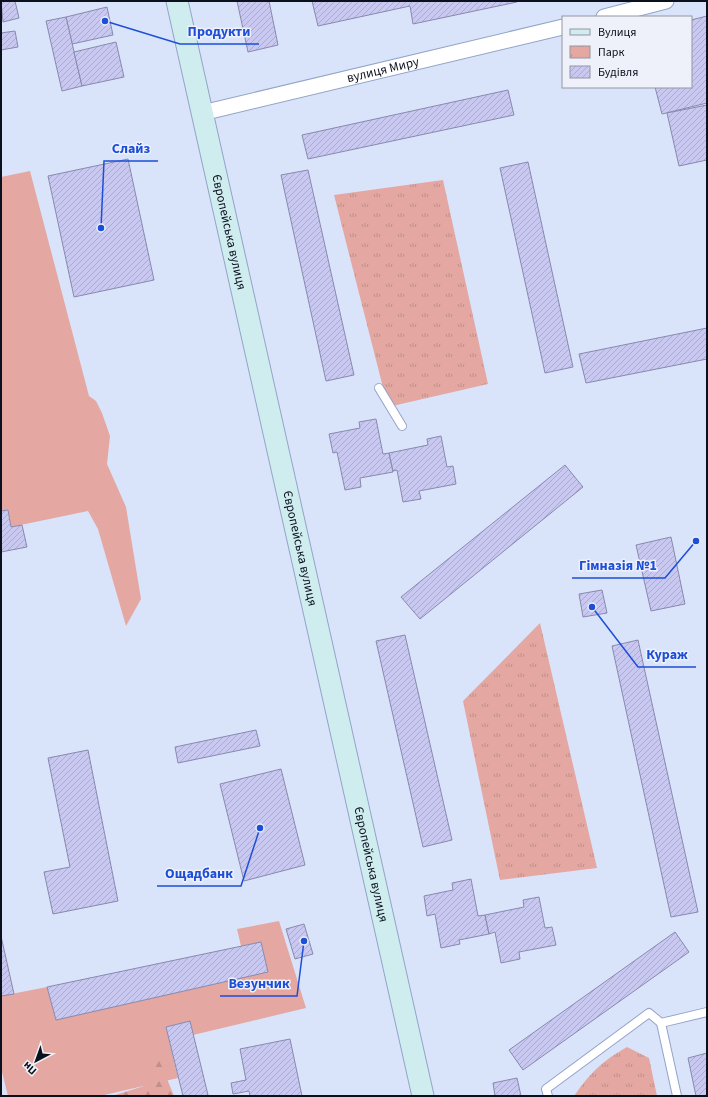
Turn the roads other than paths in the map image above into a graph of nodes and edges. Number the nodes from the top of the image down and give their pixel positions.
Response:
1 (177, 1) edge
2 (666, 1) edge
3 (608, 16) edge
4 (562, 27) edge
5 (202, 113) junction
6 (378, 388) dead end
7 (402, 426) dead end
8 (707, 1012) edge
9 (661, 1024) junction
10 (423, 1096) edge
11 (548, 1096) edge
12 (677, 1096) edge

1 - 5 street, Європейська вулиця
2 - 3 street
4 - 5 street, вулиця Миру
5 - 10 street, Європейська вулиця
6 - 7 lane
8 - 9 lane
9 - 11 lane
9 - 12 lane

